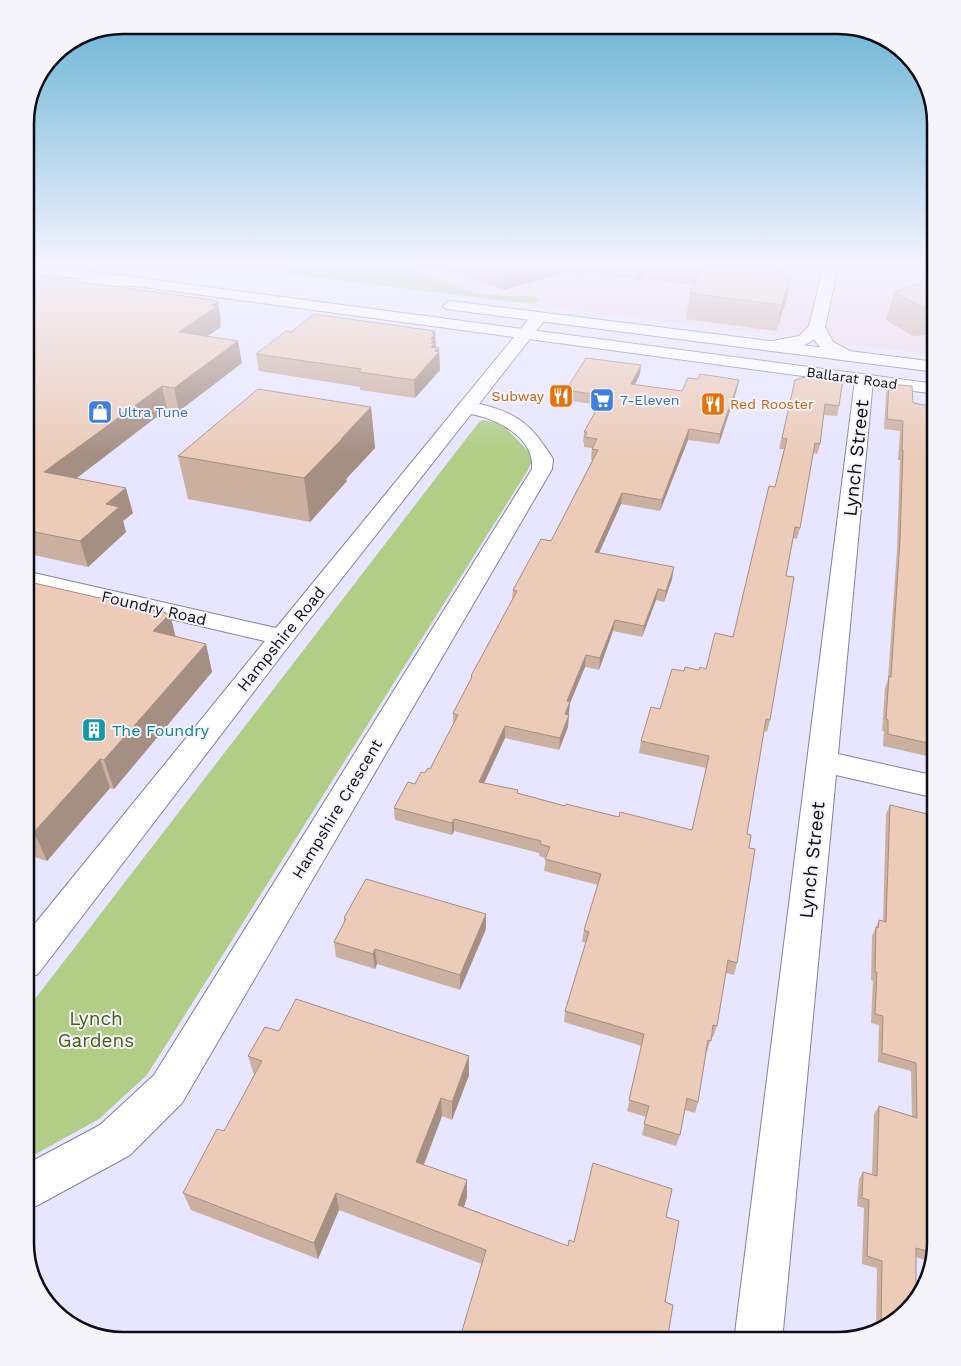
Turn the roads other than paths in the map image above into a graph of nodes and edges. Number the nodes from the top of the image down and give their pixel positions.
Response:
1 (481, 329) edge
2 (531, 329) edge
3 (633, 329) edge
4 (815, 329) edge
5 (818, 329) edge
6 (526, 335) junction
7 (715, 339) junction
8 (773, 346) junction
9 (689, 356) junction
10 (854, 367) junction
11 (927, 367) edge
12 (927, 387) edge
13 (468, 408) junction
14 (34, 580) edge
15 (282, 637) junction
16 (823, 761) junction
17 (927, 785) edge
18 (34, 953) edge
19 (34, 1184) edge
20 (759, 1332) edge

1 - 6 main road, Ballarat Road
2 - 6 main road, Hampshire Road
3 - 7 main road, Ballarat Road
4 - 8 main road
5 - 10 main road
6 - 9 main road, Ballarat Road
6 - 13 main road, Hampshire Road
7 - 8 main road, Ballarat Road
7 - 9 main road
8 - 10 main road, Ballarat Road
9 - 10 main road, Ballarat Road
10 - 11 main road, Ballarat Road
10 - 12 main road, Ballarat Road
10 - 16 main road, Lynch Street
13 - 15 main road, Hampshire Road
13 - 19 main road, Hampshire Crescent
14 - 15 main road, Foundry Road
15 - 18 main road, Hampshire Road
16 - 17 main road
16 - 20 main road, Lynch Street

